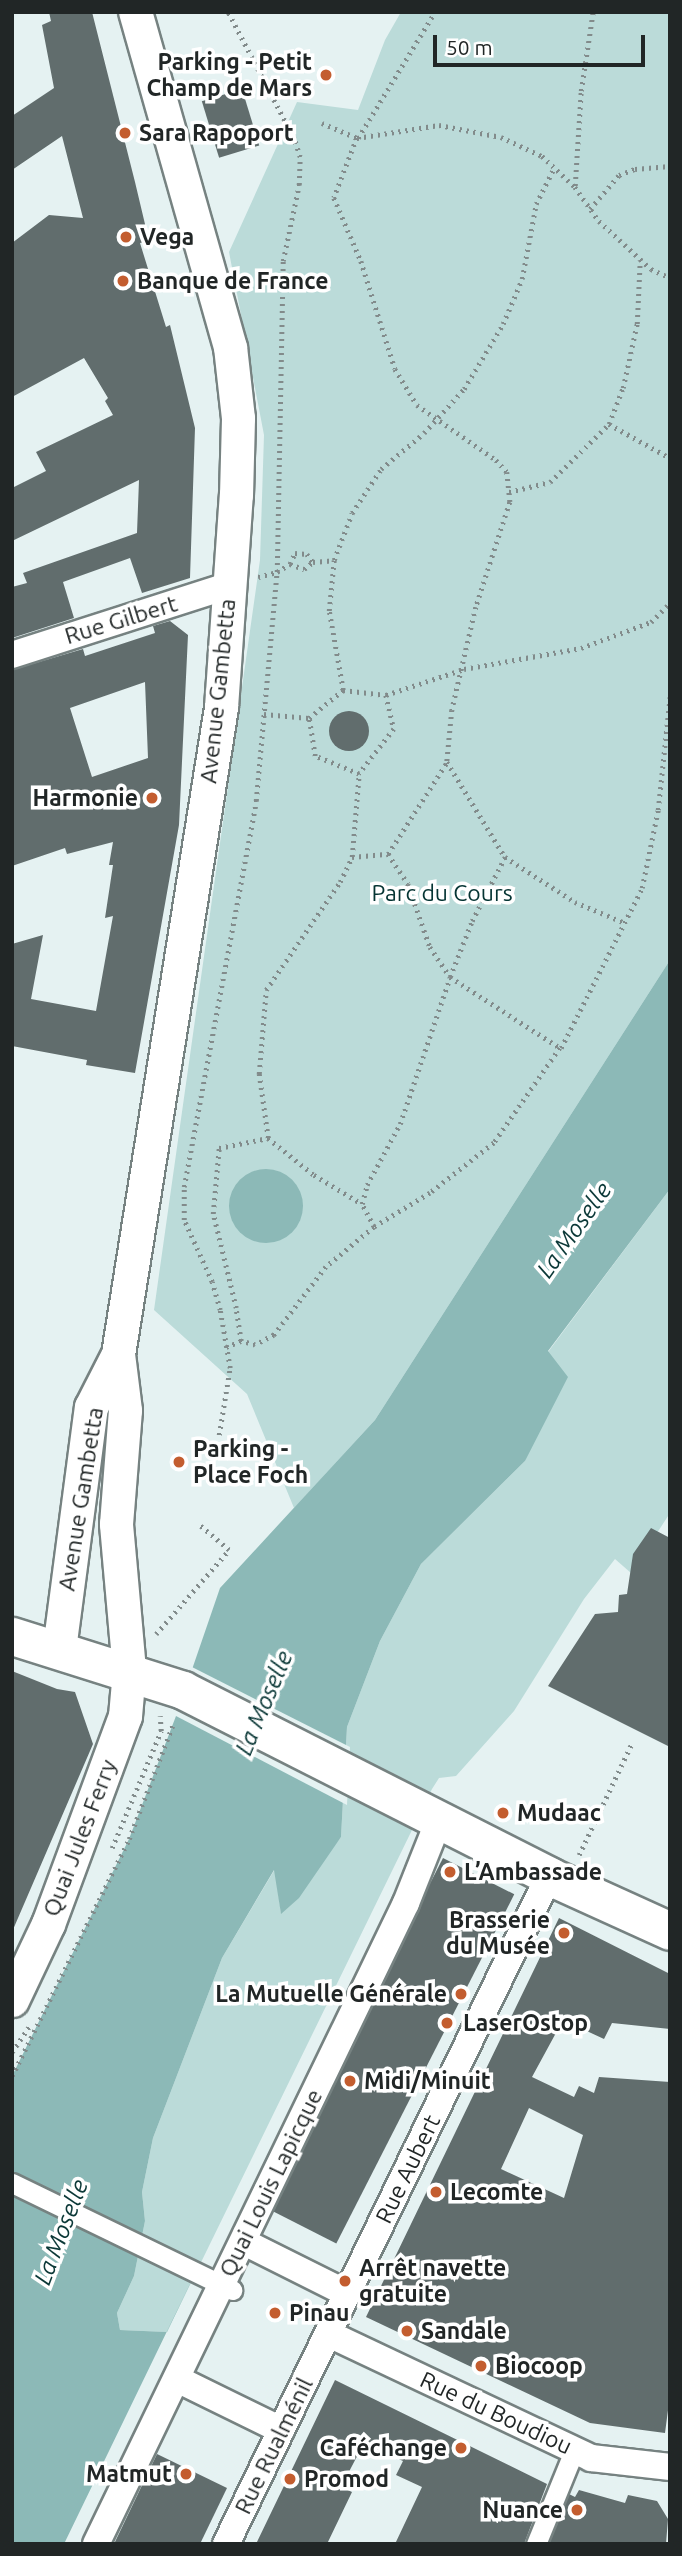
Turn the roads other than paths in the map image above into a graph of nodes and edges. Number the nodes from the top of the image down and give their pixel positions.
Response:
1 (138, 23) edge
2 (230, 585) junction
3 (12, 654) edge
4 (118, 1354) junction
5 (33, 1641) edge
6 (129, 1670) junction
7 (439, 1820) junction
8 (557, 1880) junction
9 (670, 1931) edge
10 (12, 2000) edge
11 (12, 2183) edge
12 (244, 2242) junction
13 (227, 2288) junction
14 (348, 2294) junction
15 (326, 2341) junction
16 (177, 2379) junction
17 (281, 2430) junction
18 (574, 2451) junction
19 (670, 2467) edge
20 (96, 2544) edge
21 (226, 2544) edge
22 (536, 2544) edge

1 - 2 street, Avenue Gambetta
2 - 3 street, Rue Gilbert
2 - 4 street, Avenue Gambetta
4 - 5 street, Avenue Gambetta
4 - 6 street, Avenue Gambetta
5 - 6 main road
6 - 7 main road
6 - 10 street, Quai Jules Ferry
7 - 8 main road
7 - 12 street, Quai Louis Lapicque
8 - 9 main road
8 - 14 street, Rue Aubert
11 - 13 street
12 - 13 street, Quai Louis Lapicque
12 - 14 street
13 - 16 street, Quai Louis Lapicque
14 - 15 street, Rue Aubert
15 - 17 street, Rue Rualménil
15 - 18 street, Rue du Boudiou
16 - 17 street
16 - 20 street, Quai Louis Lapicque
17 - 21 street, Rue Rualménil
18 - 19 street, Rue du Boudiou
18 - 22 street

